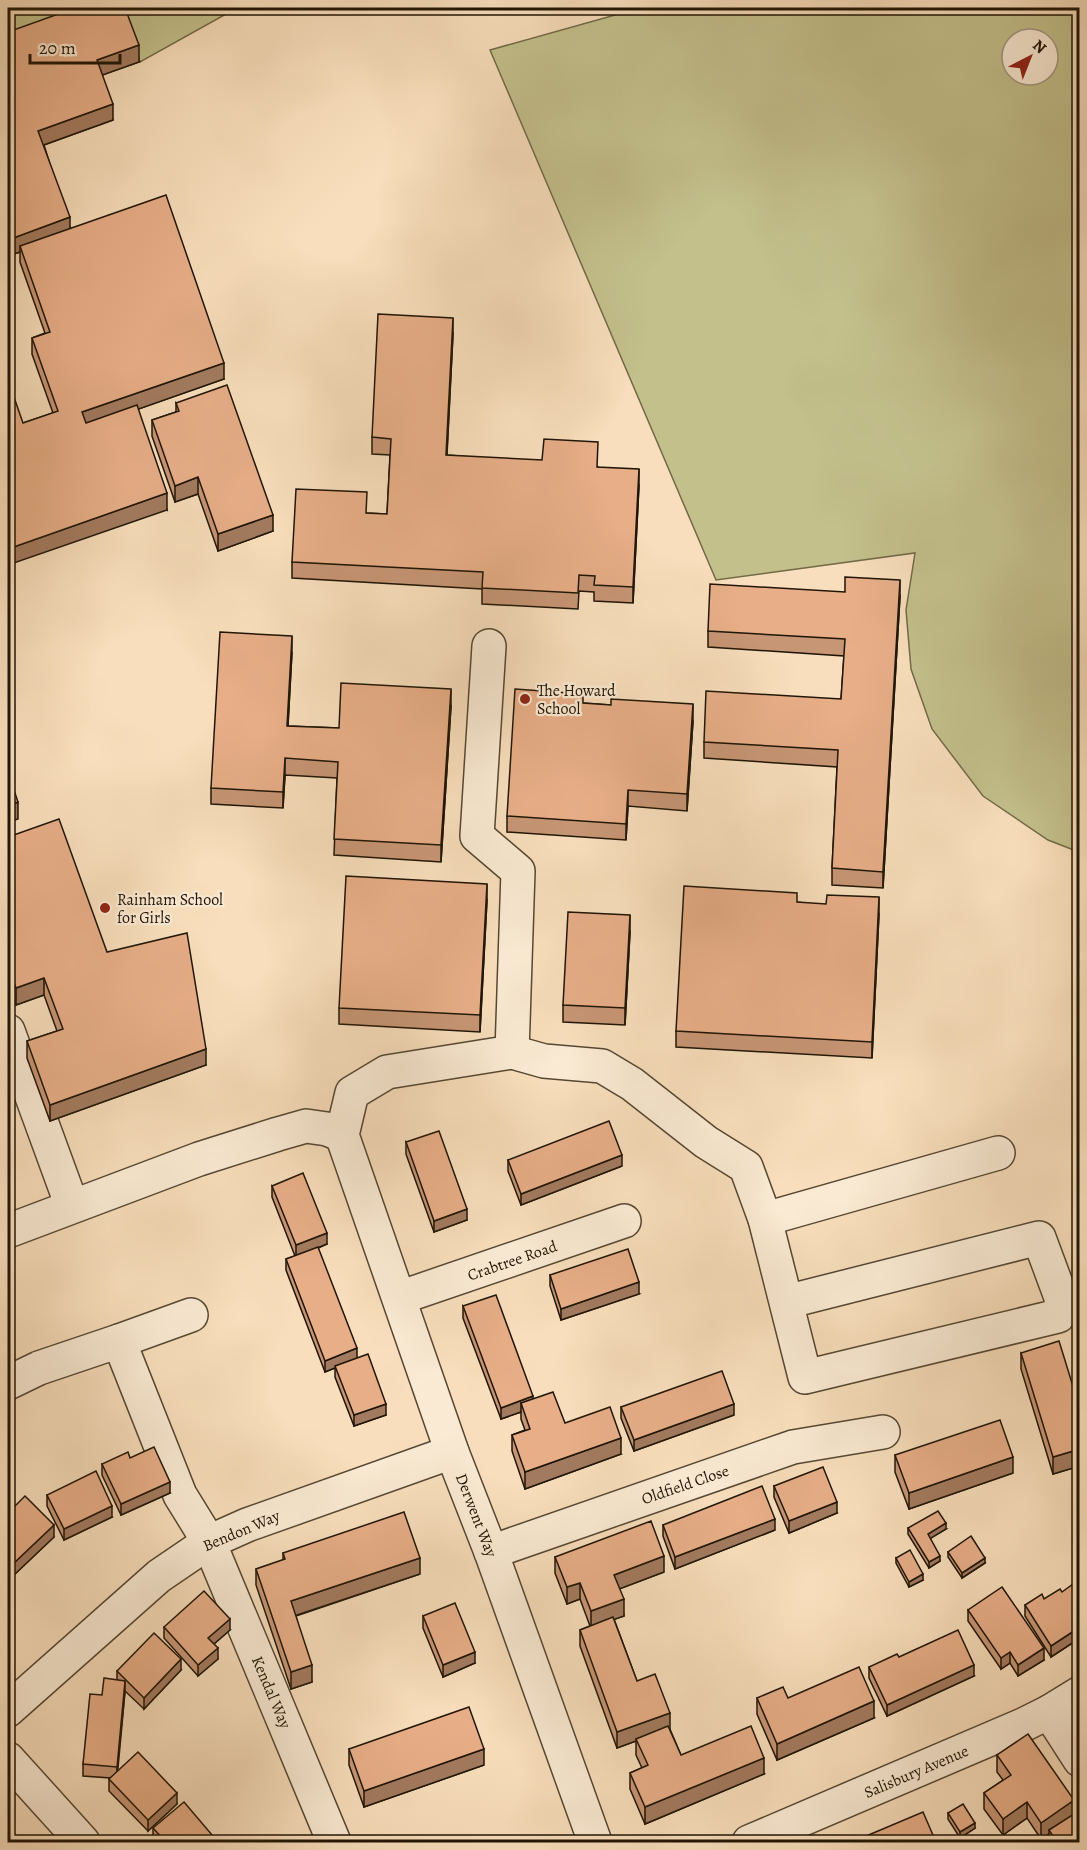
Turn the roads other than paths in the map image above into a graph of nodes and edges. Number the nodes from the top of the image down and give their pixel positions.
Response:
1 (489, 646) dead end
2 (8, 1031) edge
3 (512, 1052) junction
4 (342, 1135) junction
5 (998, 1153) dead end
6 (72, 1206) junction
7 (765, 1219) junction
8 (624, 1221) dead end
9 (8, 1231) edge
10 (399, 1298) junction
11 (786, 1302) junction
12 (191, 1315) dead end
13 (119, 1341) junction
14 (8, 1383) edge
15 (883, 1432) dead end
16 (452, 1452) junction
17 (209, 1542) junction
18 (491, 1552) junction
19 (1080, 1693) edge
20 (8, 1710) edge
21 (1049, 1712) junction
22 (8, 1759) edge
23 (1080, 1760) edge
24 (83, 1842) edge
25 (334, 1842) edge
26 (595, 1842) edge
27 (749, 1842) edge

1 - 3 street
2 - 6 street
3 - 4 street
3 - 7 street
4 - 6 street
4 - 10 street, Derwent Way
5 - 7 street
6 - 9 street
7 - 11 street
8 - 10 street, Crabtree Road
10 - 16 street, Derwent Way
11 - 11 street
12 - 13 street
13 - 14 street
13 - 17 street, Kendal Way
15 - 18 street, Oldfield Close
16 - 17 street, Bendon Way
16 - 18 street, Derwent Way
17 - 20 street, Bendon Way
17 - 25 street, Kendal Way
18 - 26 street, Derwent Way
19 - 21 street, Salisbury Avenue
21 - 23 street
21 - 27 street, Salisbury Avenue
22 - 24 street

